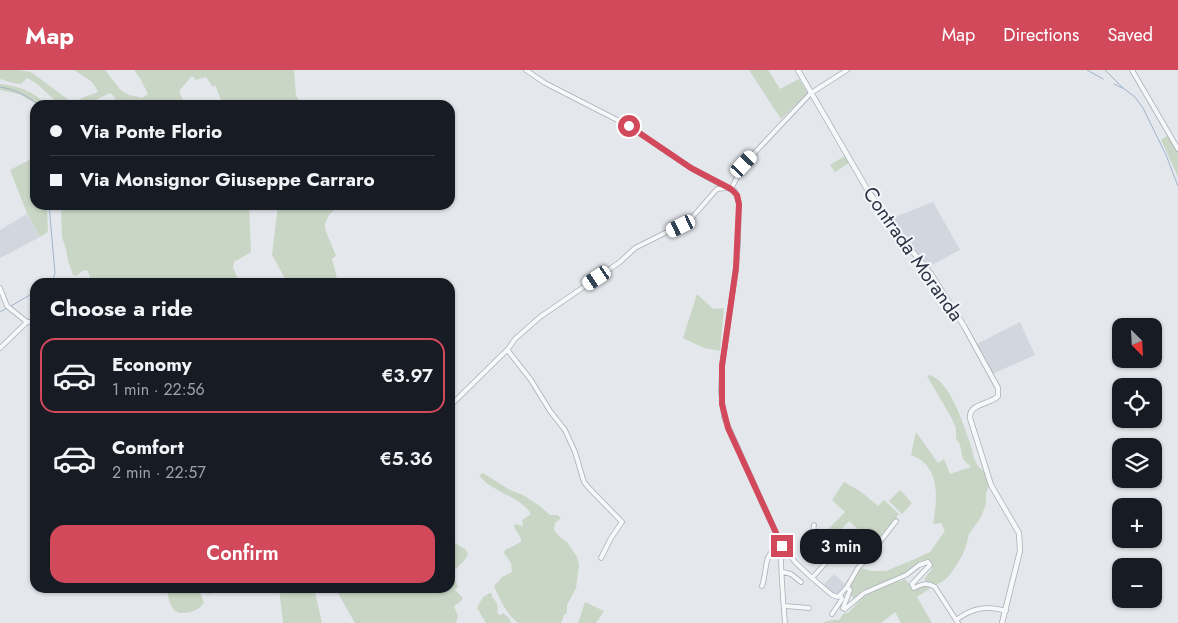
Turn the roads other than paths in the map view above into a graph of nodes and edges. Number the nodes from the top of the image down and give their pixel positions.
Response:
1 (526, 70) edge
2 (798, 70) edge
3 (847, 70) edge
4 (1132, 70) edge
5 (811, 93) junction
6 (1178, 149) edge
7 (729, 188) junction
8 (0, 288) edge
9 (27, 322) joint
10 (0, 348) edge
11 (508, 349) junction
12 (455, 401) edge
13 (896, 521) dead end
14 (814, 525) dead end
15 (781, 546) junction
16 (861, 546) dead end
17 (869, 556) junction
18 (601, 558) dead end
19 (783, 572) junction
20 (812, 578) junction
21 (801, 582) dead end
22 (762, 586) dead end
23 (847, 587) junction
24 (840, 595) junction
25 (785, 606) junction
26 (810, 608) dead end
27 (1006, 611) junction
28 (832, 614) dead end
29 (957, 621) edge
30 (785, 623) edge
31 (1002, 623) edge

1 - 7 street
2 - 5 street, Contrada Moranda
3 - 5 street
4 - 6 street
5 - 7 street
5 - 27 street, Contrada Moranda
7 - 11 street
7 - 15 street
8 - 9 street
9 - 10 street
11 - 12 street
11 - 18 street
13 - 17 street
14 - 20 street
15 - 19 street
15 - 20 street
15 - 22 street
16 - 17 street
17 - 23 street
19 - 21 street
19 - 25 street
20 - 24 street
23 - 24 street
23 - 29 street
24 - 28 street
25 - 26 street
25 - 30 street
27 - 29 street
27 - 31 street

